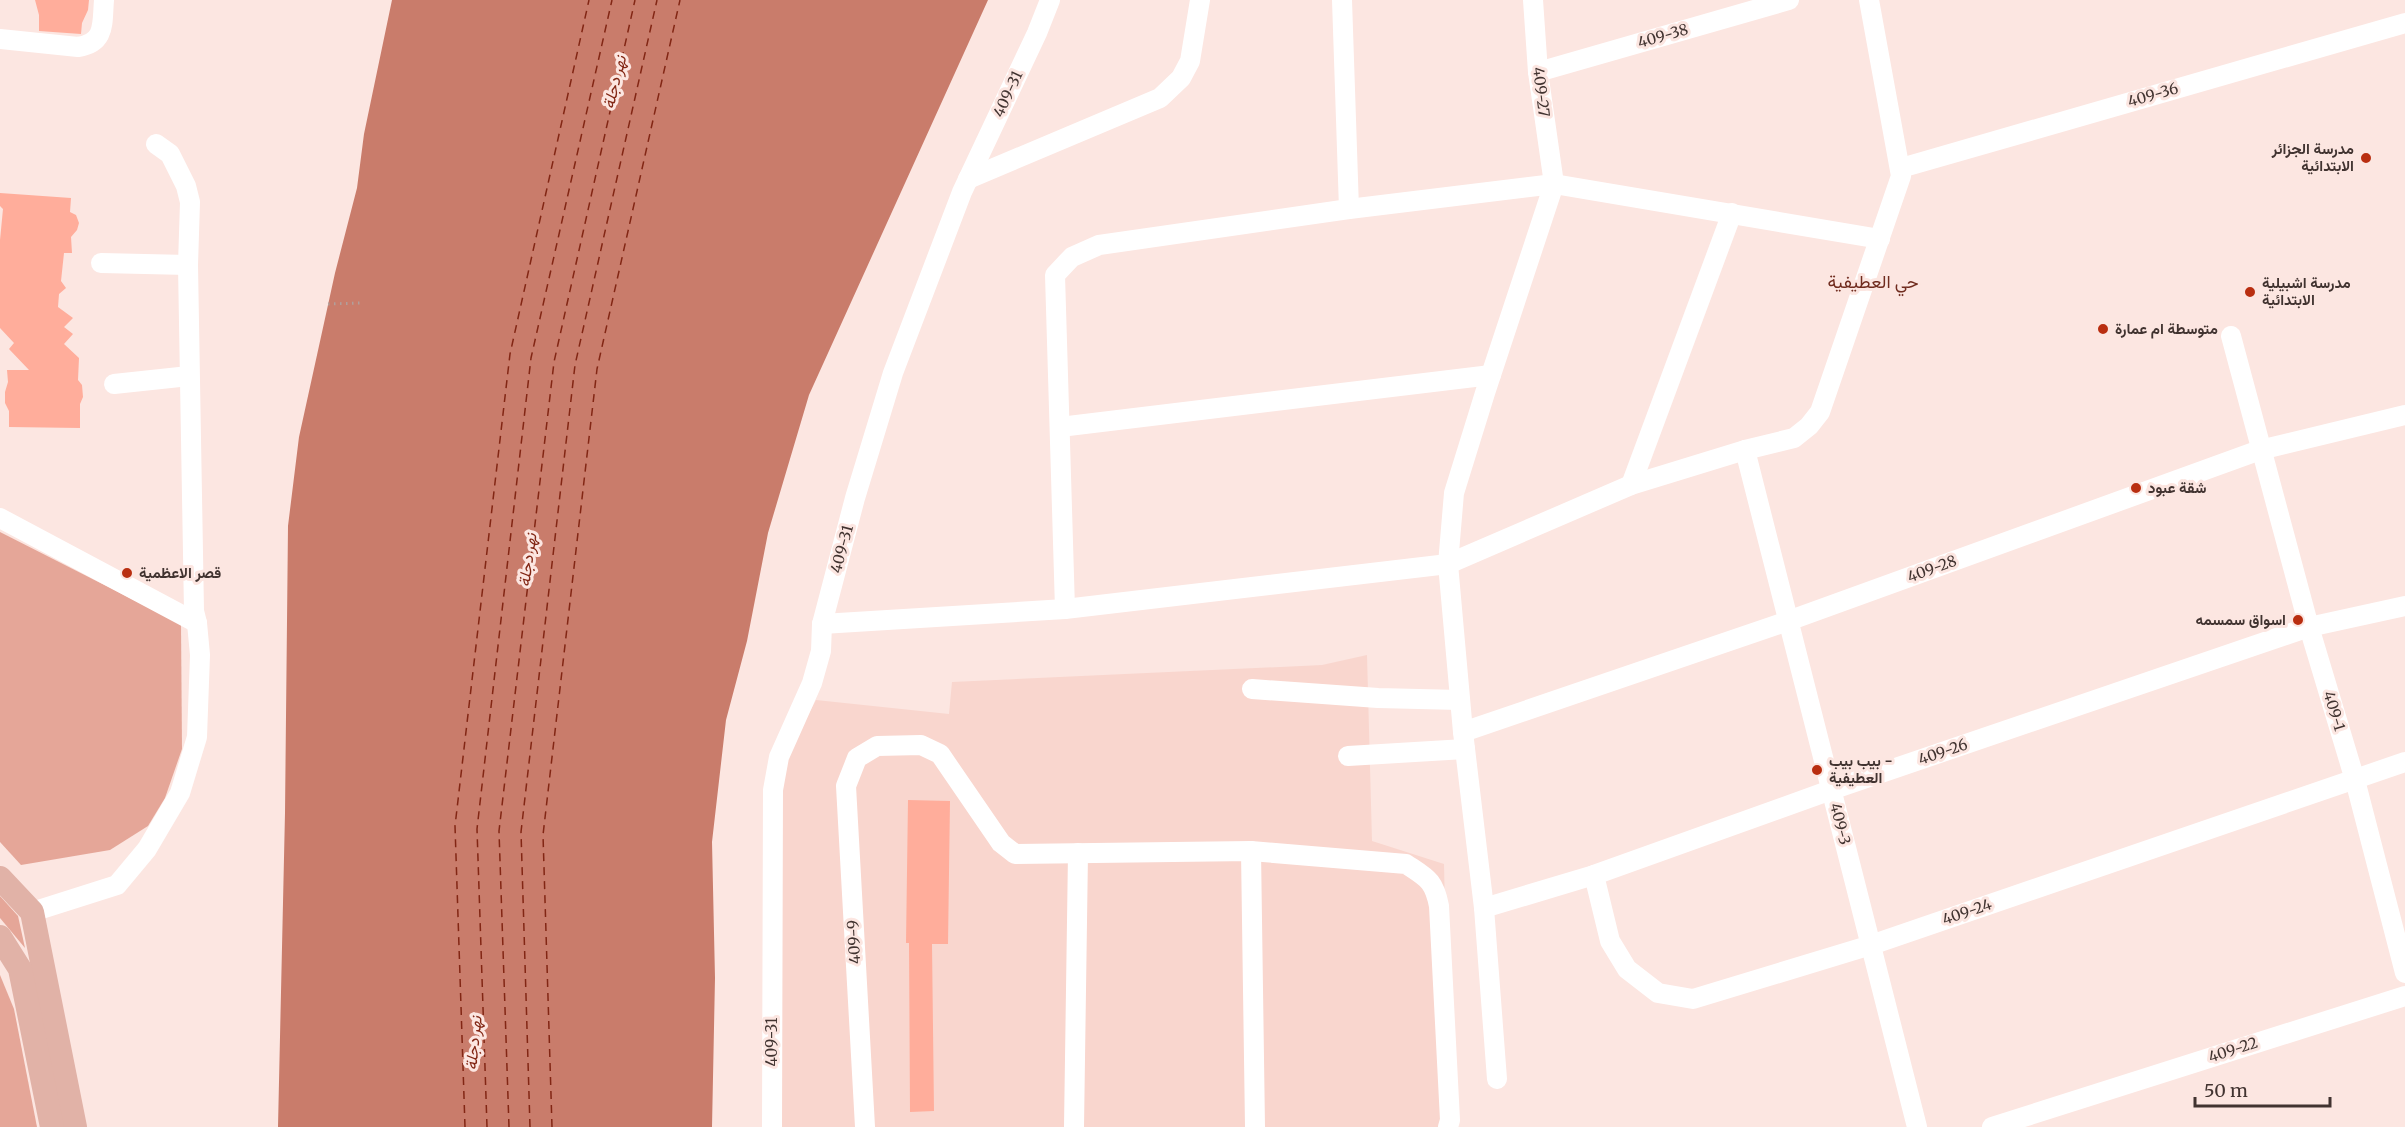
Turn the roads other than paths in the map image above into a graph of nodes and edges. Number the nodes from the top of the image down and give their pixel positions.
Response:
1 (104, 0) edge
2 (1050, 0) edge
3 (1200, 0) edge
4 (1342, 0) edge
5 (1533, 0) edge
6 (1789, 0) edge
7 (1869, 0) edge
8 (2405, 23) edge
9 (0, 39) edge
10 (1538, 72) junction
11 (156, 144) dead end
12 (1901, 168) junction
13 (968, 179) junction
14 (1554, 184) junction
15 (1349, 209) junction
16 (1732, 213) junction
17 (1881, 239) junction
18 (101, 263) dead end
19 (188, 265) junction
20 (2231, 336) dead end
21 (1491, 375) junction
22 (189, 376) junction
23 (114, 384) dead end
24 (2405, 415) edge
25 (1060, 427) junction
26 (1745, 450) junction
27 (2260, 450) junction
28 (1631, 485) junction
29 (0, 518) edge
30 (1448, 564) junction
31 (2405, 606) edge
32 (1065, 609) junction
33 (1788, 621) junction
34 (197, 623) junction
35 (822, 624) junction
36 (2309, 627) junction
37 (1252, 688) dead end
38 (1460, 700) junction
39 (1464, 741) junction
40 (1348, 756) dead end
41 (2405, 762) edge
42 (2355, 780) junction
43 (1832, 790) junction
44 (1251, 851) junction
45 (1078, 853) junction
46 (1594, 875) junction
47 (0, 878) edge
48 (1484, 908) junction
49 (32, 912) junction
50 (0, 937) edge
51 (1871, 945) junction
52 (2405, 973) edge
53 (2405, 996) edge
54 (1497, 1079) dead end
55 (52, 1127) edge
56 (75, 1127) edge
57 (772, 1127) edge
58 (865, 1127) edge
59 (1074, 1127) edge
60 (1255, 1127) edge
61 (1448, 1127) edge
62 (1917, 1127) edge
63 (1992, 1127) edge

1 - 9 street
2 - 13 street, 409-31
3 - 13 street
4 - 15 street
5 - 10 street, 409-27
6 - 10 street, 409-38
7 - 12 street
8 - 12 street, 409-36
10 - 14 street, 409-27
11 - 19 street
12 - 17 street
13 - 35 street, 409-31
14 - 15 street
14 - 16 street
14 - 21 street
15 - 25 street
16 - 17 street
16 - 28 street
17 - 26 street
18 - 19 street
19 - 22 street
20 - 27 street, 409-1
21 - 25 street
21 - 30 street
22 - 23 street
22 - 34 street
24 - 27 street, 409-28
25 - 32 street
26 - 28 street
26 - 33 street, 409-3
27 - 33 street, 409-28
27 - 36 street, 409-1
28 - 30 street
29 - 34 street
30 - 32 street
30 - 38 street
31 - 36 street, 409-26
32 - 35 street
33 - 39 street, 409-28
33 - 43 street, 409-3
34 - 49 street
35 - 57 street, 409-31
36 - 42 street, 409-1
36 - 43 street, 409-26
37 - 38 street
38 - 39 street
39 - 40 street, 409-28
39 - 48 street
41 - 42 street, 409-24
42 - 51 street, 409-24
42 - 52 street, 409-1
43 - 46 street, 409-26
43 - 51 street, 409-3
44 - 45 street
44 - 60 street
44 - 61 street
45 - 58 street, 409-9
45 - 59 street
46 - 48 street, 409-26
46 - 51 street, 409-24
47 - 49 main road
48 - 54 street
49 - 56 main road
50 - 55 main road
51 - 62 street, 409-3
53 - 63 street, 409-22

